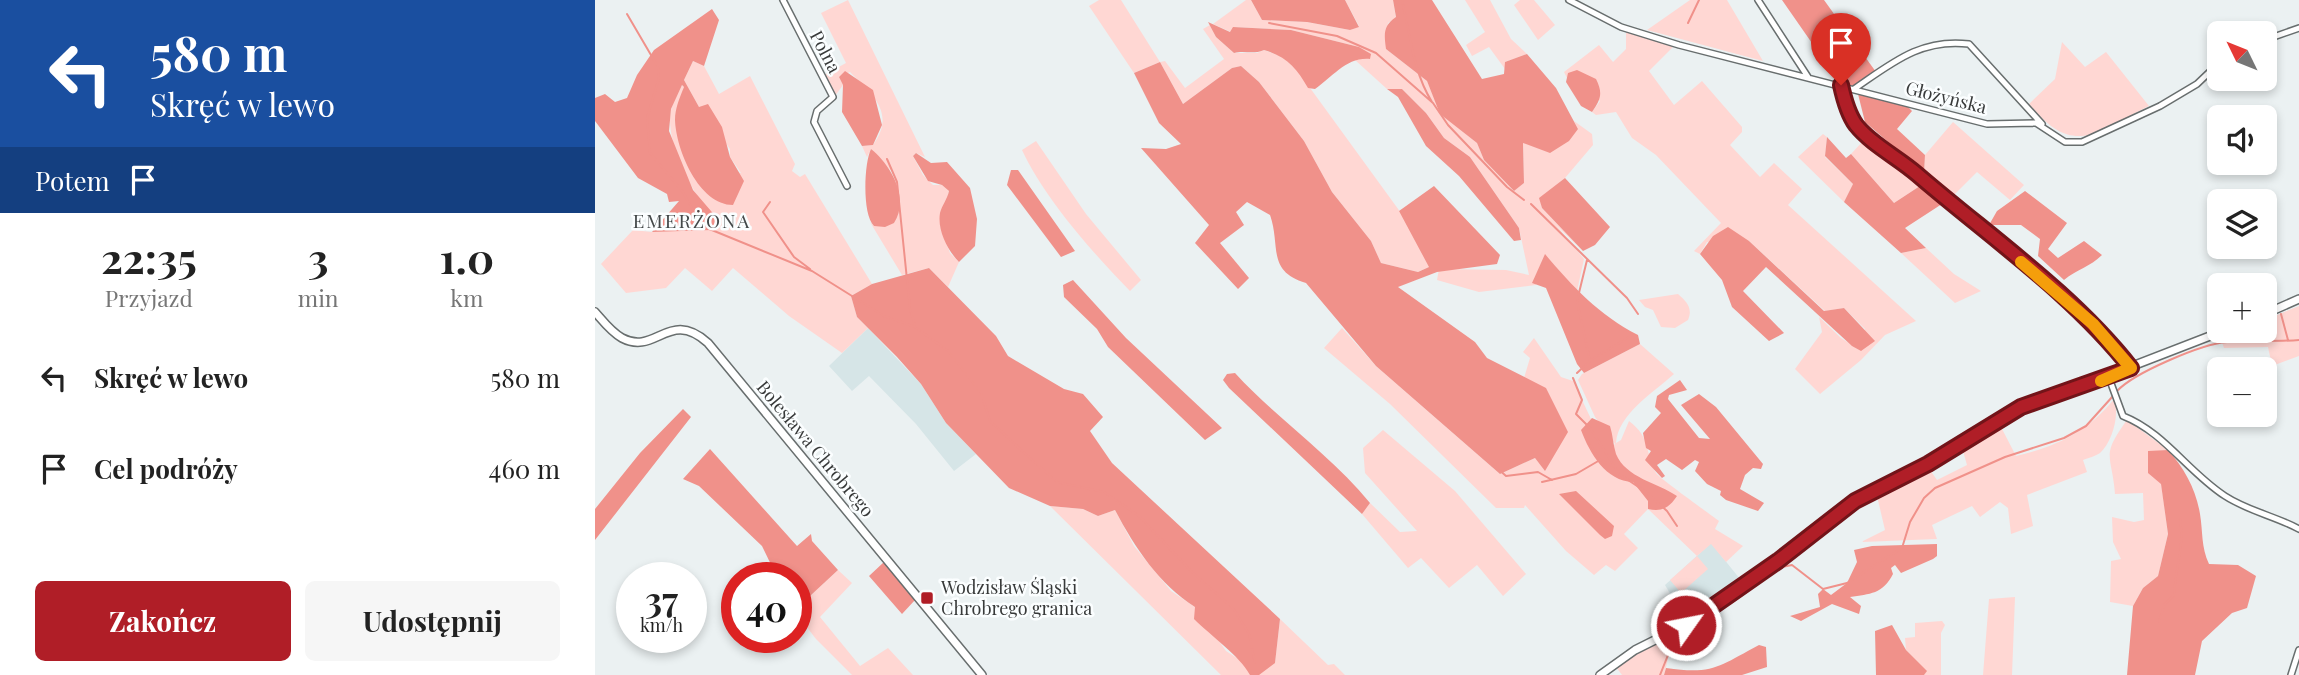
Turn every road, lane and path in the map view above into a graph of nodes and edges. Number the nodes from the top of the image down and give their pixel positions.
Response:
1 (783, 0) edge
2 (1569, 0) edge
3 (1758, 0) edge
4 (2299, 28) edge
5 (2277, 36) edge
6 (2207, 75) edge
7 (1808, 77) junction
8 (1841, 85) junction
9 (1854, 89) junction
10 (2044, 126) junction
11 (847, 186) dead end
12 (2299, 299) edge
13 (2277, 309) edge
14 (595, 312) edge
15 (2207, 337) edge
16 (2131, 368) junction
17 (2109, 377) junction
18 (2299, 529) edge
19 (2299, 650) edge
20 (982, 675) edge
21 (1600, 675) edge
22 (2291, 675) edge

1 - 11 street, Polna
2 - 7 street, Głożyńska
3 - 7 street
4 - 5 street
6 - 10 street, Głożyńska
7 - 8 street, Głożyńska
8 - 9 street, Głożyńska
8 - 16 street
9 - 10 street, Głożyńska
9 - 10 street
12 - 13 street
14 - 20 street, Bolesława Chrobrego
15 - 16 street
16 - 17 street
17 - 18 street
17 - 21 street
19 - 22 street

